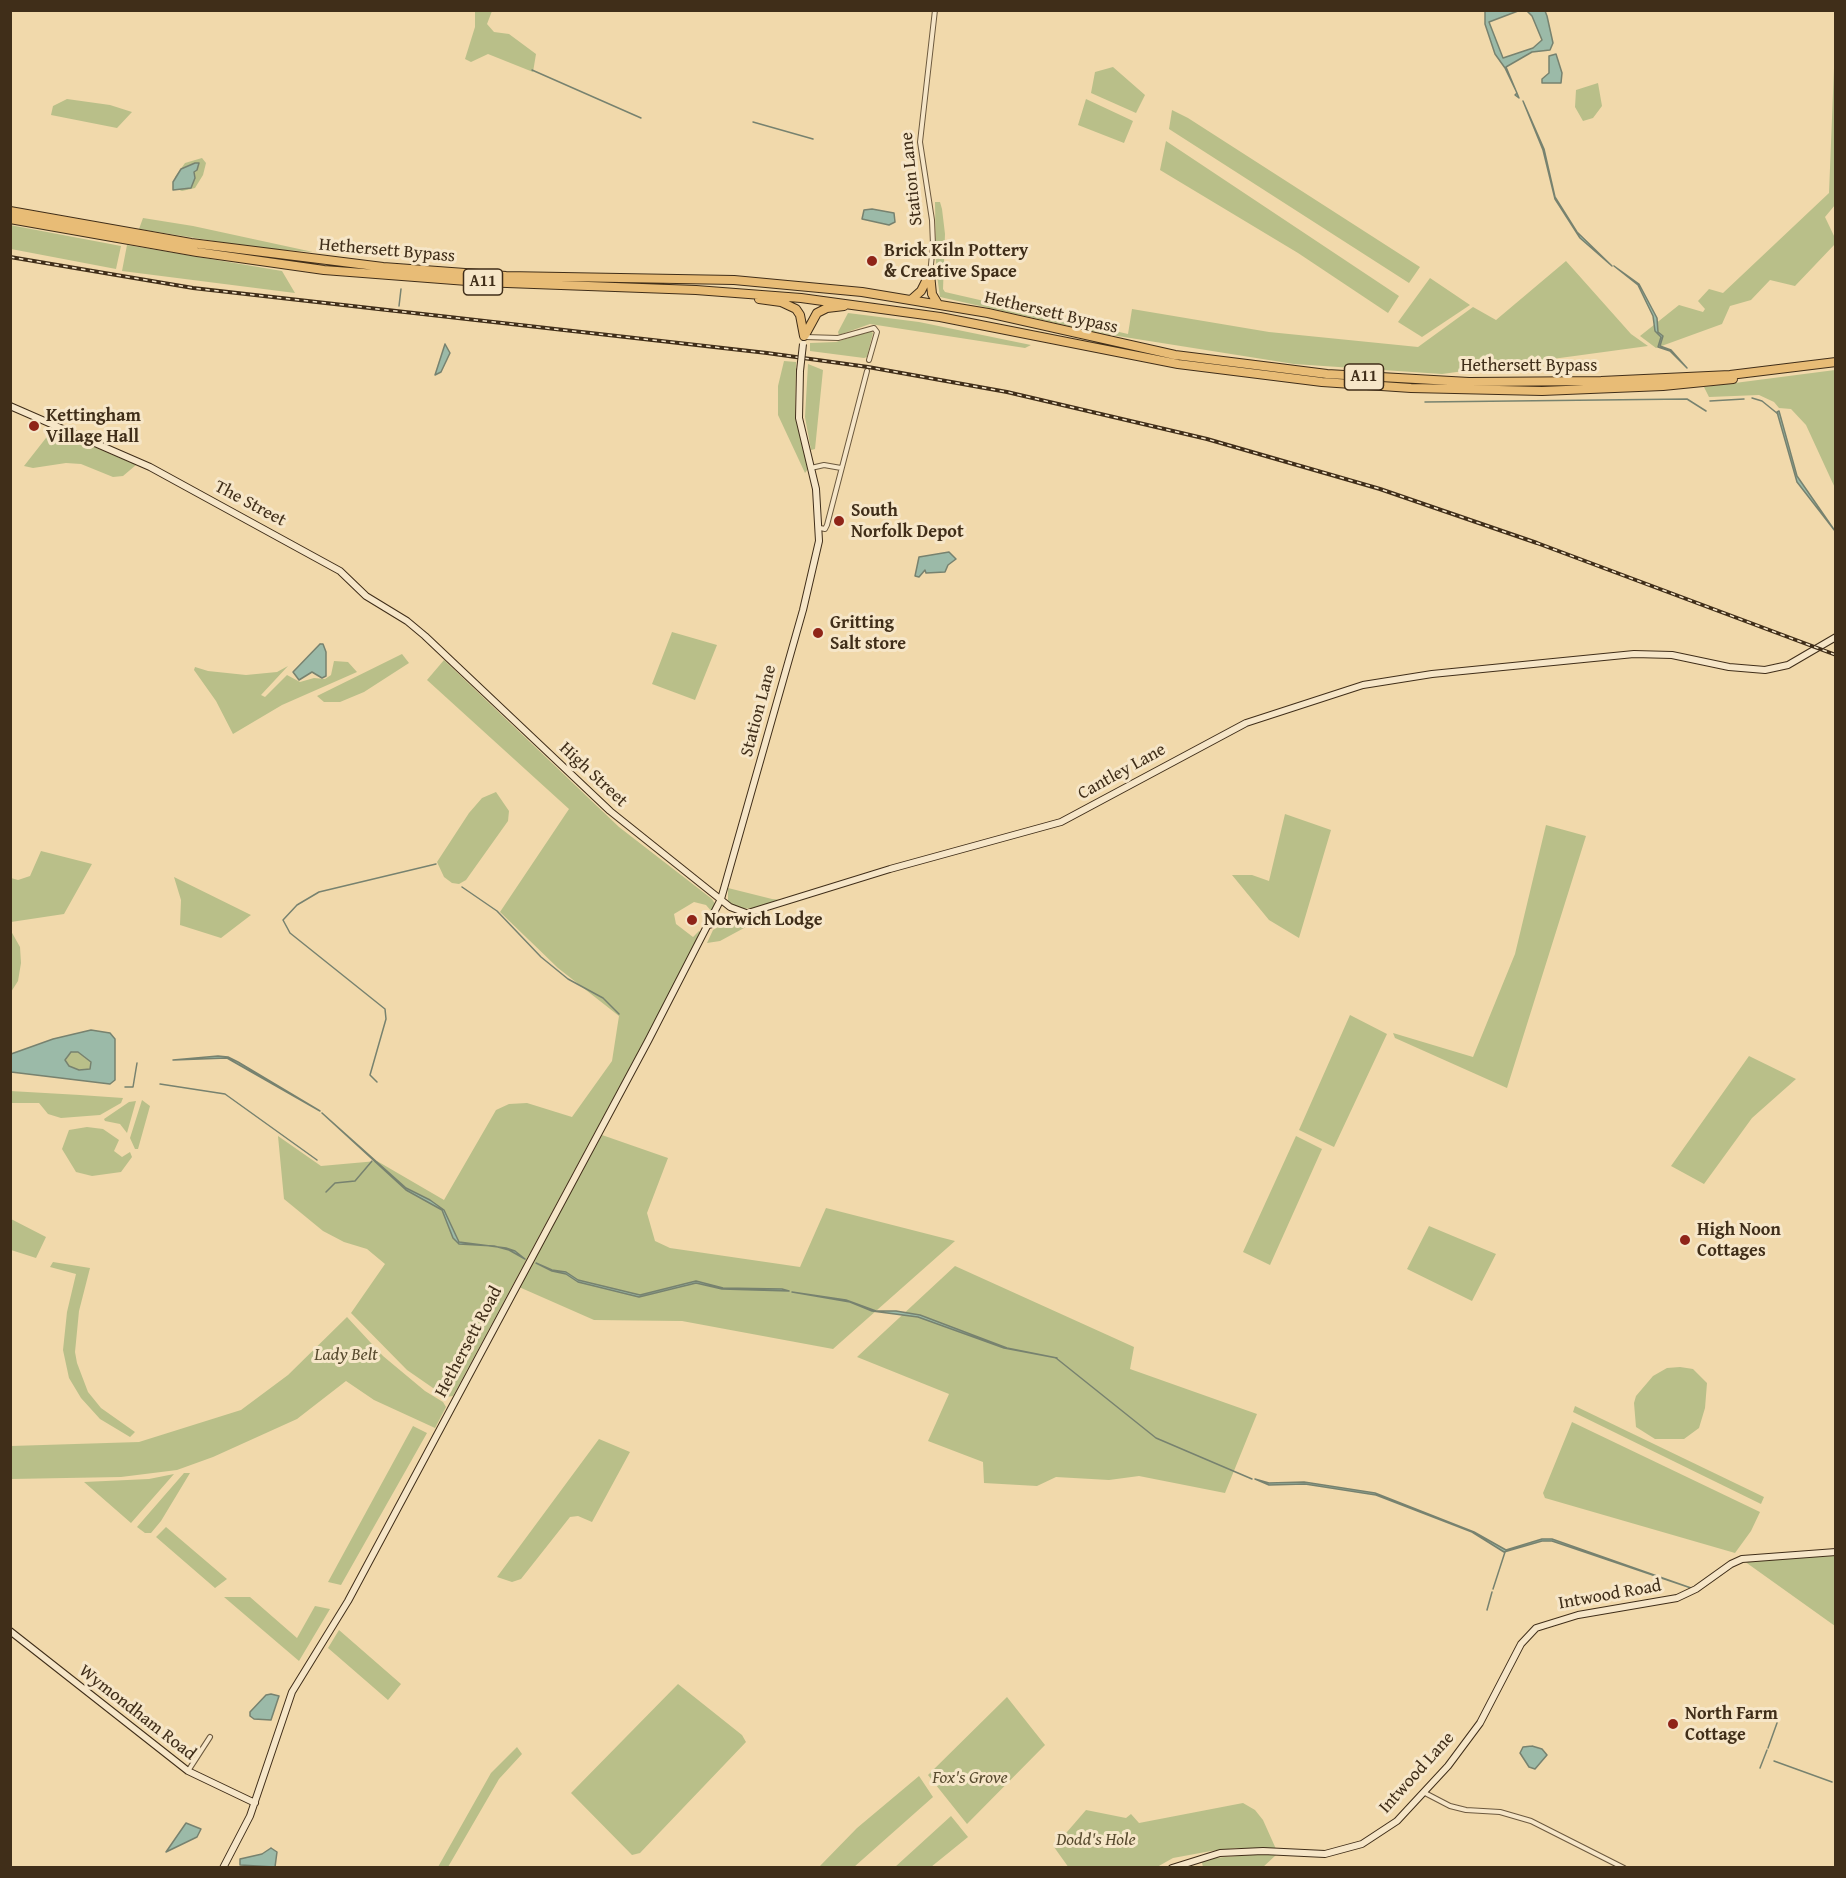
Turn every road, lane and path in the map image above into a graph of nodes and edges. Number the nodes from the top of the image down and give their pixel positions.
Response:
1 (935, 10) edge
2 (10, 211) edge
3 (10, 219) edge
4 (930, 274) junction
5 (733, 292) junction
6 (912, 299) junction
7 (938, 304) junction
8 (871, 306) junction
9 (804, 340) junction
10 (869, 360) dead end
11 (1836, 364) edge
12 (867, 371) dead end
13 (10, 406) edge
14 (841, 468) junction
15 (810, 469) junction
16 (820, 528) junction
17 (1836, 637) edge
18 (453, 663) joint
19 (721, 899) junction
20 (746, 913) junction
21 (709, 925) junction
22 (1836, 1552) edge
23 (10, 1631) edge
24 (1526, 1636) joint
25 (210, 1737) dead end
26 (188, 1772) junction
27 (1425, 1793) junction
28 (255, 1803) junction
29 (223, 1868) edge
30 (1172, 1868) edge
31 (1624, 1868) edge

1 - 4 street, Station Lane
2 - 6 highway, Hethersett Bypass / A11
3 - 5 highway, Hethersett Bypass / A11
4 - 6 highway
4 - 7 highway
5 - 8 highway, Hethersett Bypass / A11
5 - 9 highway, A11
6 - 7 highway, Hethersett Bypass / A11
7 - 11 highway, Hethersett Bypass / A11
8 - 9 highway, A11
8 - 11 highway, Hethersett Bypass / A11
9 - 10 street
9 - 15 street, Station Lane, bridge
12 - 14 street, Station Lane
13 - 18 street, The Street
14 - 15 street
14 - 16 street, Station Lane
15 - 16 street, Station Lane
16 - 19 street, Station Lane
17 - 20 street, Cantley Lane
18 - 19 street, High Street
19 - 20 street
19 - 21 street, Hethersett Road
20 - 21 street, Cantley Lane
21 - 28 street, Hethersett Road
22 - 24 street, Intwood Road
23 - 26 street, Wymondham Road
24 - 27 street, Intwood Lane
25 - 26 street
26 - 28 street, Wymondham Road
27 - 30 street, Intwood Lane
27 - 31 street
28 - 29 street, Hethersett Road

